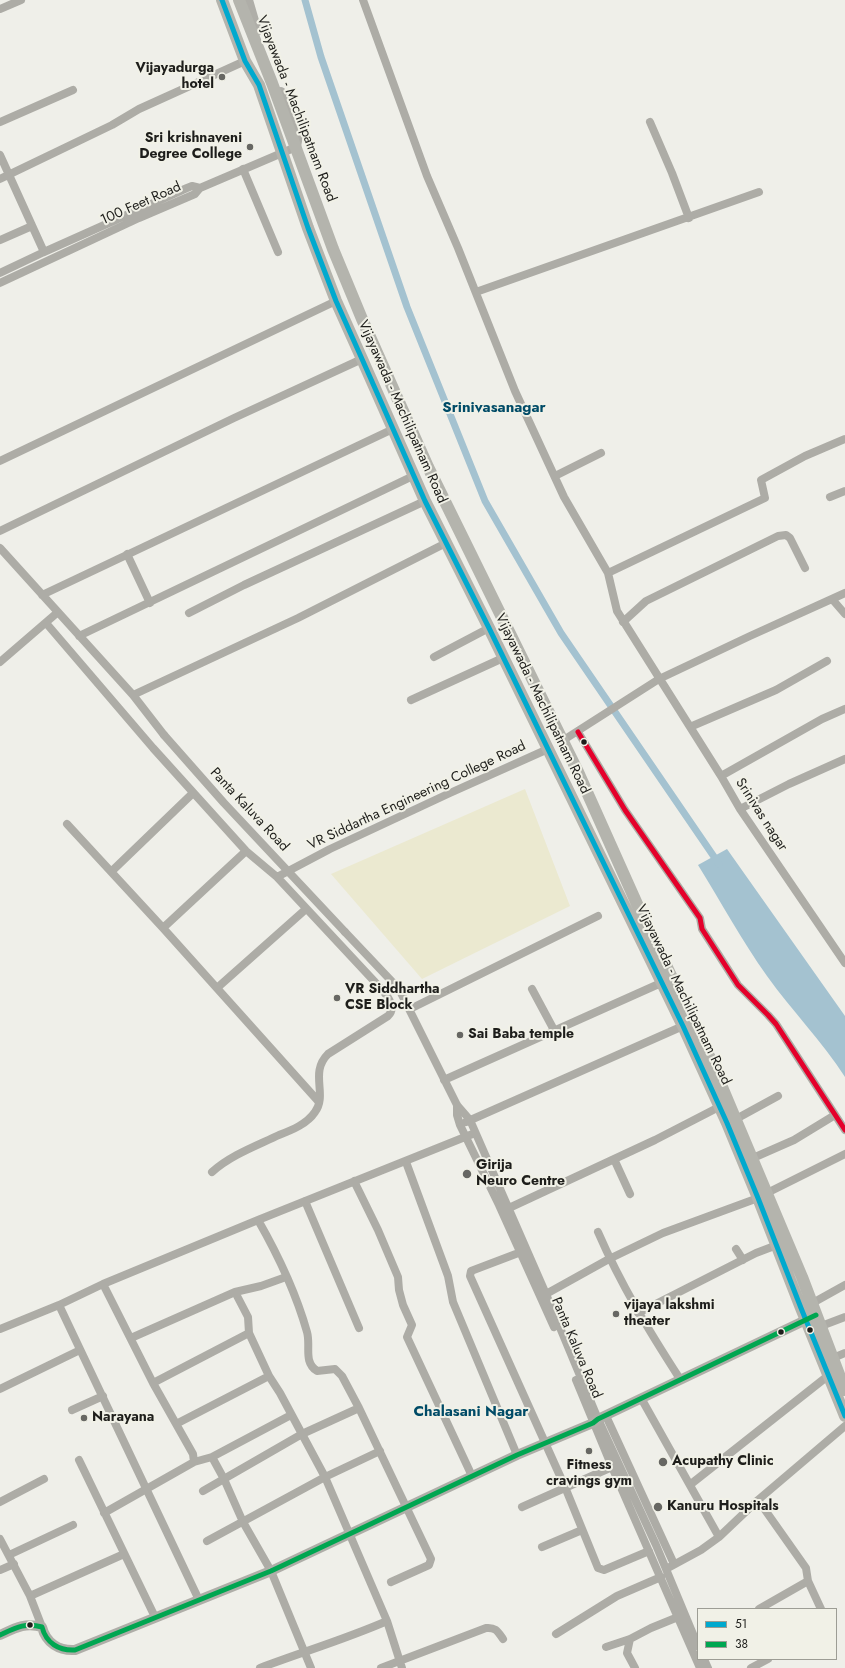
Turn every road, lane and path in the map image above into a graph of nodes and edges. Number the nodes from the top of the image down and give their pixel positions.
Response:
1 (21, 0) edge
2 (222, 0) edge
3 (239, 0) edge
4 (248, 0) edge
5 (363, 0) edge
6 (0, 9) edge
7 (245, 61) junction
8 (73, 90) dead end
9 (0, 122) edge
10 (650, 122) dead end
11 (296, 147) junction
12 (283, 152) junction
13 (0, 154) edge
14 (243, 169) junction
15 (9, 174) junction
16 (0, 179) edge
17 (200, 188) junction
18 (758, 192) dead end
19 (320, 212) junction
20 (304, 215) junction
21 (689, 218) junction
22 (32, 226) junction
23 (0, 240) edge
24 (44, 252) junction
25 (278, 252) dead end
26 (0, 274) edge
27 (0, 283) edge
28 (476, 292) junction
29 (336, 301) junction
30 (362, 359) junction
31 (393, 429) junction
32 (845, 439) edge
33 (601, 453) dead end
34 (0, 461) edge
35 (413, 476) junction
36 (555, 476) junction
37 (845, 491) edge
38 (830, 497) dead end
39 (425, 501) junction
40 (0, 531) edge
41 (446, 543) junction
42 (0, 548) edge
43 (127, 554) junction
44 (805, 568) dead end
45 (608, 573) junction
46 (845, 594) edge
47 (42, 595) junction
48 (832, 599) junction
49 (150, 603) junction
50 (58, 612) junction
51 (189, 613) dead end
52 (845, 614) edge
53 (623, 622) junction
54 (46, 623) junction
55 (489, 628) junction
56 (79, 636) junction
57 (434, 657) dead end
58 (503, 658) junction
59 (828, 661) dead end
60 (0, 662) edge
61 (659, 679) junction
62 (133, 695) junction
63 (411, 700) dead end
64 (845, 709) edge
65 (690, 727) junction
66 (578, 732) junction
67 (562, 740) junction
68 (548, 750) junction
69 (845, 759) edge
70 (721, 776) junction
71 (193, 793) junction
72 (740, 810) junction
73 (67, 824) dead end
74 (246, 852) junction
75 (112, 871) junction
76 (277, 877) junction
77 (306, 909) junction
78 (598, 916) dead end
79 (163, 928) junction
80 (845, 963) edge
81 (661, 983) junction
82 (217, 988) junction
83 (532, 989) dead end
84 (410, 1009) junction
85 (683, 1026) junction
86 (554, 1030) junction
87 (444, 1080) junction
88 (778, 1096) dead end
89 (319, 1102) junction
90 (457, 1105) junction
91 (719, 1107) junction
92 (835, 1115) junction
93 (736, 1119) junction
94 (470, 1120) junction
95 (460, 1125) junction
96 (845, 1130) edge
97 (475, 1133) junction
98 (465, 1136) junction
99 (845, 1154) edge
100 (752, 1158) junction
101 (614, 1159) junction
102 (406, 1162) junction
103 (212, 1172) dead end
104 (354, 1181) junction
105 (630, 1194) dead end
106 (763, 1195) junction
107 (305, 1202) junction
108 (509, 1208) junction
109 (258, 1220) junction
110 (598, 1232) dead end
111 (777, 1245) junction
112 (736, 1249) dead end
113 (521, 1252) junction
114 (609, 1259) junction
115 (743, 1260) junction
116 (286, 1277) junction
117 (103, 1284) junction
118 (845, 1285) edge
119 (235, 1292) junction
120 (546, 1294) junction
121 (59, 1305) junction
122 (638, 1313) junction
123 (845, 1316) edge
124 (813, 1319) junction
125 (359, 1328) dead end
126 (0, 1329) edge
127 (249, 1333) junction
128 (131, 1338) junction
129 (80, 1350) junction
130 (845, 1353) edge
131 (833, 1358) junction
132 (269, 1376) junction
133 (829, 1376) junction
134 (680, 1380) junction
135 (153, 1383) junction
136 (845, 1387) edge
137 (0, 1389) edge
138 (103, 1396) junction
139 (641, 1398) junction
140 (359, 1408) junction
141 (72, 1410) dead end
142 (291, 1415) junction
143 (845, 1416) edge
144 (599, 1419) junction
145 (176, 1424) junction
146 (845, 1426) edge
147 (302, 1434) junction
148 (544, 1443) junction
149 (380, 1450) junction
150 (517, 1455) junction
151 (212, 1457) junction
152 (79, 1460) dead end
153 (194, 1462) junction
154 (612, 1467) junction
155 (472, 1476) junction
156 (325, 1477) junction
157 (44, 1479) dead end
158 (224, 1480) junction
159 (691, 1484) junction
160 (565, 1487) junction
161 (146, 1490) junction
162 (203, 1491) dead end
163 (758, 1500) junction
164 (0, 1502) edge
165 (407, 1506) junction
166 (522, 1507) dead end
167 (104, 1513) junction
168 (243, 1522) junction
169 (73, 1525) dead end
170 (582, 1530) junction
171 (349, 1534) junction
172 (719, 1537) junction
173 (0, 1539) edge
174 (207, 1541) dead end
175 (542, 1547) dead end
176 (649, 1551) junction
177 (124, 1554) junction
178 (9, 1555) junction
179 (14, 1564) junction
180 (674, 1564) junction
181 (666, 1569) junction
182 (0, 1570) edge
183 (271, 1571) junction
184 (661, 1577) junction
185 (808, 1581) junction
186 (391, 1582) dead end
187 (30, 1596) junction
188 (199, 1600) junction
189 (761, 1608) edge
190 (821, 1608) edge
191 (155, 1617) junction
192 (678, 1617) junction
193 (387, 1621) junction
194 (42, 1627) junction
195 (556, 1634) dead end
196 (696, 1634) edge
197 (0, 1635) edge
198 (503, 1639) dead end
199 (630, 1640) junction
200 (606, 1647) dead end
201 (304, 1651) junction
202 (766, 1660) edge
203 (401, 1664) edge
204 (260, 1668) edge
205 (311, 1668) edge
206 (381, 1668) edge
207 (635, 1668) edge
208 (700, 1668) edge
209 (751, 1668) edge

1 - 6 street
2 - 7 highway, Vijayawada - Machilipatnam Road
3 - 11 highway, Vijayawada - Machilipatnam Road
4 - 11 main road
5 - 28 street, Srinivas nagar
7 - 12 highway, Vijayawada - Machilipatnam Road
7 - 15 street
8 - 9 street
10 - 21 street
11 - 12 street
11 - 19 highway, Vijayawada - Machilipatnam Road
12 - 14 street
12 - 20 highway, Vijayawada - Machilipatnam Road
13 - 15 street
14 - 17 street
14 - 25 street
15 - 16 street
15 - 22 street
17 - 24 street, 100 Feet Road
17 - 27 street, 100 Feet Road
18 - 21 street
19 - 20 highway
19 - 67 highway, Vijayawada - Machilipatnam Road
20 - 29 highway, Vijayawada - Machilipatnam Road
21 - 28 street
22 - 23 street
22 - 24 street
24 - 26 street, 100 Feet Road
28 - 36 street, Srinivas nagar
29 - 30 highway, Vijayawada - Machilipatnam Road
29 - 34 street
30 - 31 highway, Vijayawada - Machilipatnam Road
30 - 40 street
31 - 35 highway, Vijayawada - Machilipatnam Road
31 - 43 street
32 - 45 street
33 - 36 street
35 - 39 highway, Vijayawada - Machilipatnam Road
35 - 49 street
36 - 45 street, Srinivas nagar
37 - 38 street
39 - 41 highway, Vijayawada - Machilipatnam Road
39 - 51 street
41 - 55 highway, Vijayawada - Machilipatnam Road
41 - 62 street
42 - 47 street, Panta Kaluva Road
43 - 47 street
43 - 49 street
44 - 53 street
45 - 53 street, Srinivas nagar
46 - 48 street
47 - 50 street, Panta Kaluva Road
48 - 52 street
48 - 61 street
49 - 56 street
50 - 54 street
50 - 56 street, Panta Kaluva Road
53 - 61 street, Srinivas nagar
54 - 60 street
54 - 71 street
55 - 57 street
55 - 58 highway, Vijayawada - Machilipatnam Road
56 - 62 street, Panta Kaluva Road
58 - 63 street
58 - 68 highway, Vijayawada - Machilipatnam Road
59 - 65 street
61 - 65 street, Srinivas nagar
61 - 66 street
62 - 84 street, Panta Kaluva Road, bridge
64 - 70 street
65 - 70 street, Srinivas nagar
66 - 67 street
66 - 92 street
67 - 93 highway, Vijayawada - Machilipatnam Road
68 - 76 street, VR Siddartha Engineering College Road
68 - 81 highway, Vijayawada - Machilipatnam Road
69 - 72 street
70 - 72 street, Srinivas nagar
71 - 74 street
71 - 75 street
72 - 80 street, Srinivas nagar
73 - 75 street
74 - 76 street
74 - 79 street
75 - 79 street
76 - 77 street
77 - 82 street
77 - 89 street
78 - 84 street
79 - 82 street
81 - 85 highway, Vijayawada - Machilipatnam Road
81 - 86 street
82 - 89 street
83 - 86 street
84 - 87 street, Panta Kaluva Road
85 - 91 highway, Vijayawada - Machilipatnam Road
85 - 94 street
86 - 87 street
87 - 90 street, Panta Kaluva Road
88 - 93 street
89 - 103 street
90 - 94 street, Panta Kaluva Road
90 - 95 street, Panta Kaluva Road
91 - 101 street
91 - 106 highway, Vijayawada - Machilipatnam Road
92 - 96 street
92 - 100 street
93 - 100 highway, Vijayawada - Machilipatnam Road
94 - 95 street
94 - 97 street, Panta Kaluva Road
95 - 98 street, Panta Kaluva Road
97 - 98 street
97 - 108 street, Panta Kaluva Road
98 - 102 street
98 - 113 street, Panta Kaluva Road
99 - 106 street
100 - 106 highway, Vijayawada - Machilipatnam Road
101 - 105 street
101 - 108 street
102 - 104 street
102 - 150 street
104 - 107 street
104 - 155 street
106 - 111 highway, Vijayawada - Machilipatnam Road
106 - 114 street
106 - 124 highway, Vijayawada - Machilipatnam Road
107 - 109 street
107 - 125 street
108 - 120 street, Panta Kaluva Road
109 - 116 street
109 - 117 street
110 - 114 street
111 - 115 street
111 - 124 highway, Vijayawada - Machilipatnam Road
112 - 115 street
113 - 144 street, Panta Kaluva Road
113 - 148 street
114 - 120 street
114 - 122 street
115 - 122 street
116 - 119 street
116 - 140 street
117 - 121 street
117 - 128 street
118 - 124 street
119 - 127 street
119 - 128 street
120 - 144 street, Panta Kaluva Road
121 - 126 street
121 - 129 street
122 - 134 street
123 - 124 street
124 - 131 highway, Vijayawada - Machilipatnam Road
124 - 133 highway, Vijayawada - Machilipatnam Road
124 - 134 main road
127 - 132 street
127 - 135 street
128 - 135 street
129 - 137 street
129 - 138 street
130 - 131 street
131 - 136 highway, Vijayawada - Machilipatnam Road
132 - 142 street
132 - 145 street
133 - 143 highway, Vijayawada - Machilipatnam Road
133 - 159 street
134 - 139 main road
135 - 145 street
138 - 141 street
138 - 161 street
139 - 144 main road
139 - 159 street
140 - 147 street
140 - 149 street
142 - 147 street
142 - 151 street
144 - 148 main road
144 - 154 street, Panta Kaluva Road
144 - 180 street
144 - 181 street, Panta Kaluva Road
145 - 153 street
146 - 163 street
147 - 156 street
147 - 158 street
148 - 150 main road
148 - 160 street
149 - 156 street
149 - 165 street
150 - 155 main road
151 - 153 street
151 - 158 street
152 - 167 street
153 - 161 street
154 - 160 street
154 - 176 street, Panta Kaluva Road
155 - 165 main road
156 - 168 street
156 - 171 street
157 - 164 street
158 - 162 street
158 - 168 street
159 - 172 street
160 - 166 street
160 - 170 street
161 - 167 street
161 - 188 street
163 - 172 street
163 - 185 street
165 - 171 main road
165 - 186 street
167 - 177 street
168 - 174 street
168 - 183 street
169 - 178 street
170 - 175 street
170 - 176 street
171 - 183 main road
171 - 193 street
172 - 180 street
173 - 178 street
176 - 184 street, Panta Kaluva Road
177 - 187 street
177 - 191 street
178 - 179 street
179 - 182 street
179 - 187 street
180 - 181 street
181 - 196 street, Panta Kaluva Road
183 - 188 main road
183 - 201 street
184 - 192 street, Panta Kaluva Road
184 - 195 street
185 - 189 street
185 - 190 street
187 - 194 street
188 - 191 main road
191 - 194 main road
192 - 199 street
192 - 208 street, Panta Kaluva Road
193 - 201 street
193 - 203 street
194 - 197 main road
198 - 203 street
199 - 200 street
199 - 207 street
201 - 204 street
201 - 205 street
202 - 209 street
203 - 206 street

